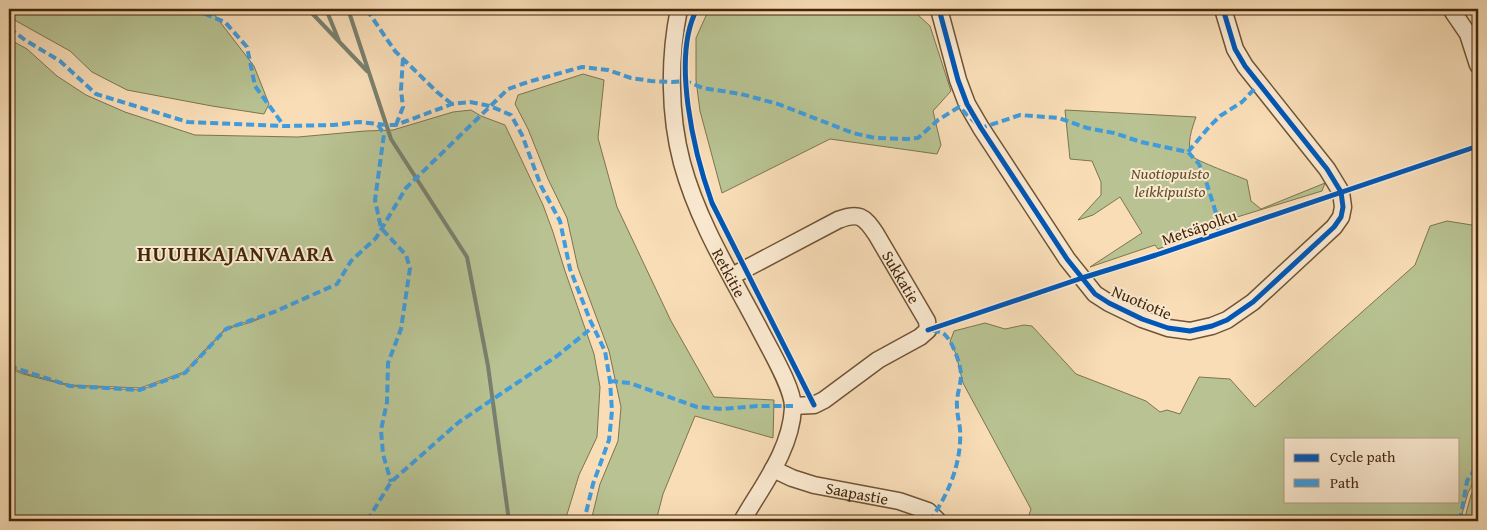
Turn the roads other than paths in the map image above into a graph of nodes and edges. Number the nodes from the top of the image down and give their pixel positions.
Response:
1 (679, 9) edge
2 (939, 9) edge
3 (1223, 9) edge
4 (1451, 9) edge
5 (1478, 65) edge
6 (732, 276) junction
7 (793, 406) junction
8 (773, 469) junction
9 (742, 521) edge
10 (938, 521) edge

1 - 6 street, Retkitie
2 - 3 street, Nuotiotie
4 - 5 street
6 - 7 street, Retkitie
6 - 7 street, Sukkatie
7 - 8 street, Retkitie
8 - 9 street, Retkitie
8 - 10 street, Saapastie

